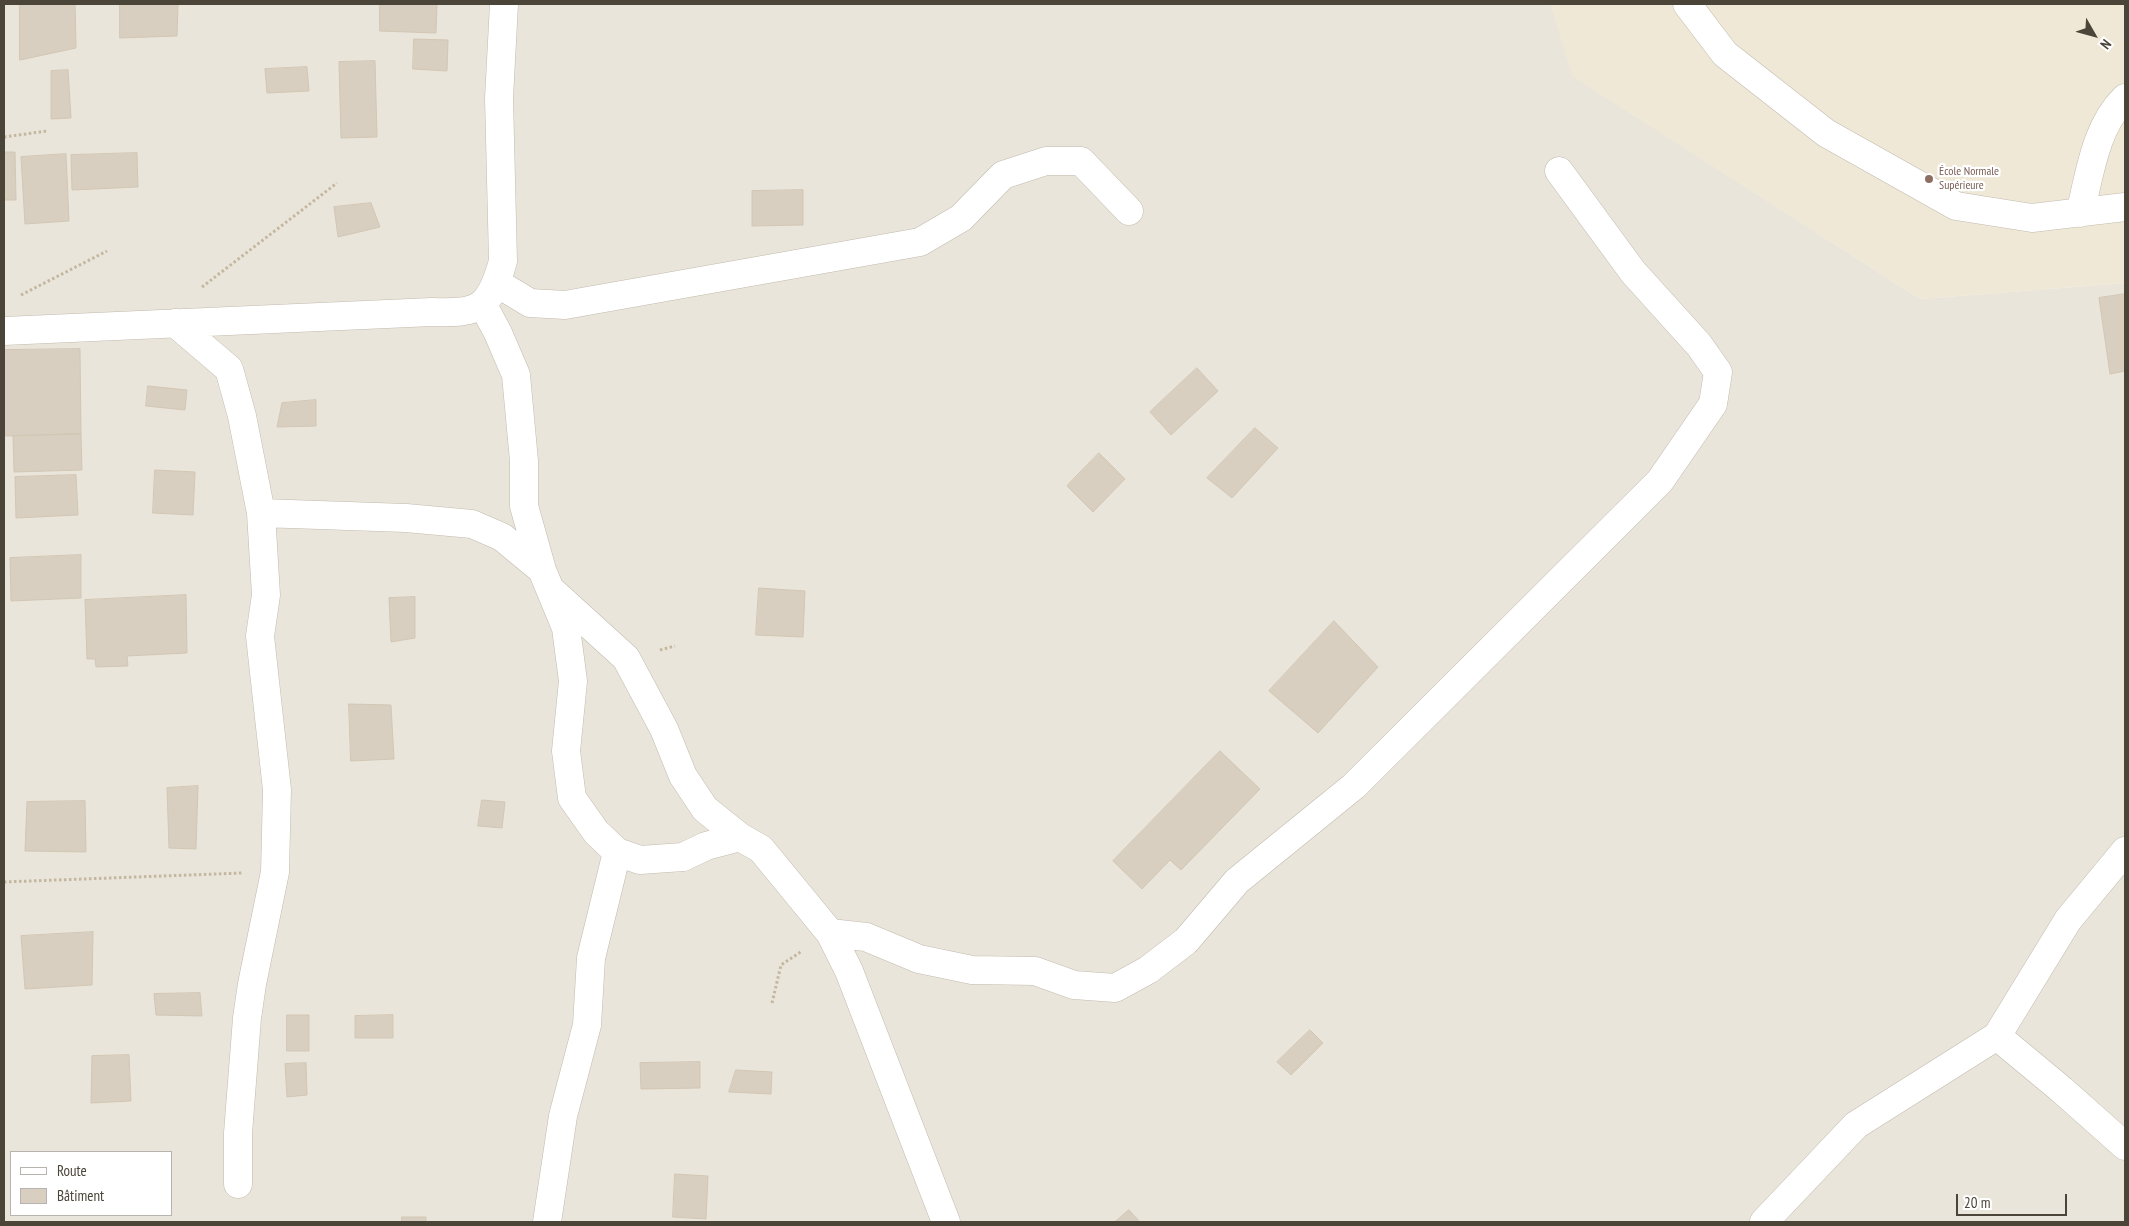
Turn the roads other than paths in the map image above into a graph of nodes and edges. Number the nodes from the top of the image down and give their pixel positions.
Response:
1 (504, 4) edge
2 (1686, 4) edge
3 (2125, 98) edge
4 (1559, 171) dead end
5 (2125, 207) edge
6 (1129, 210) dead end
7 (2080, 212) junction
8 (490, 294) junction
9 (176, 323) junction
10 (4, 330) edge
11 (261, 513) junction
12 (546, 579) junction
13 (740, 837) junction
14 (2125, 851) edge
15 (617, 852) junction
16 (830, 933) junction
17 (1997, 1036) junction
18 (2125, 1146) edge
19 (238, 1184) dead end
20 (547, 1222) edge
21 (946, 1222) edge
22 (1764, 1222) edge

1 - 8 street
2 - 7 street
3 - 7 street
4 - 16 street
5 - 7 street
6 - 8 street
8 - 9 street
8 - 12 street
9 - 10 street
9 - 11 street
11 - 12 street
11 - 19 street
12 - 13 street
12 - 15 street
13 - 15 street
13 - 16 street
14 - 17 street
15 - 20 street
16 - 21 street
17 - 18 street
17 - 22 street

